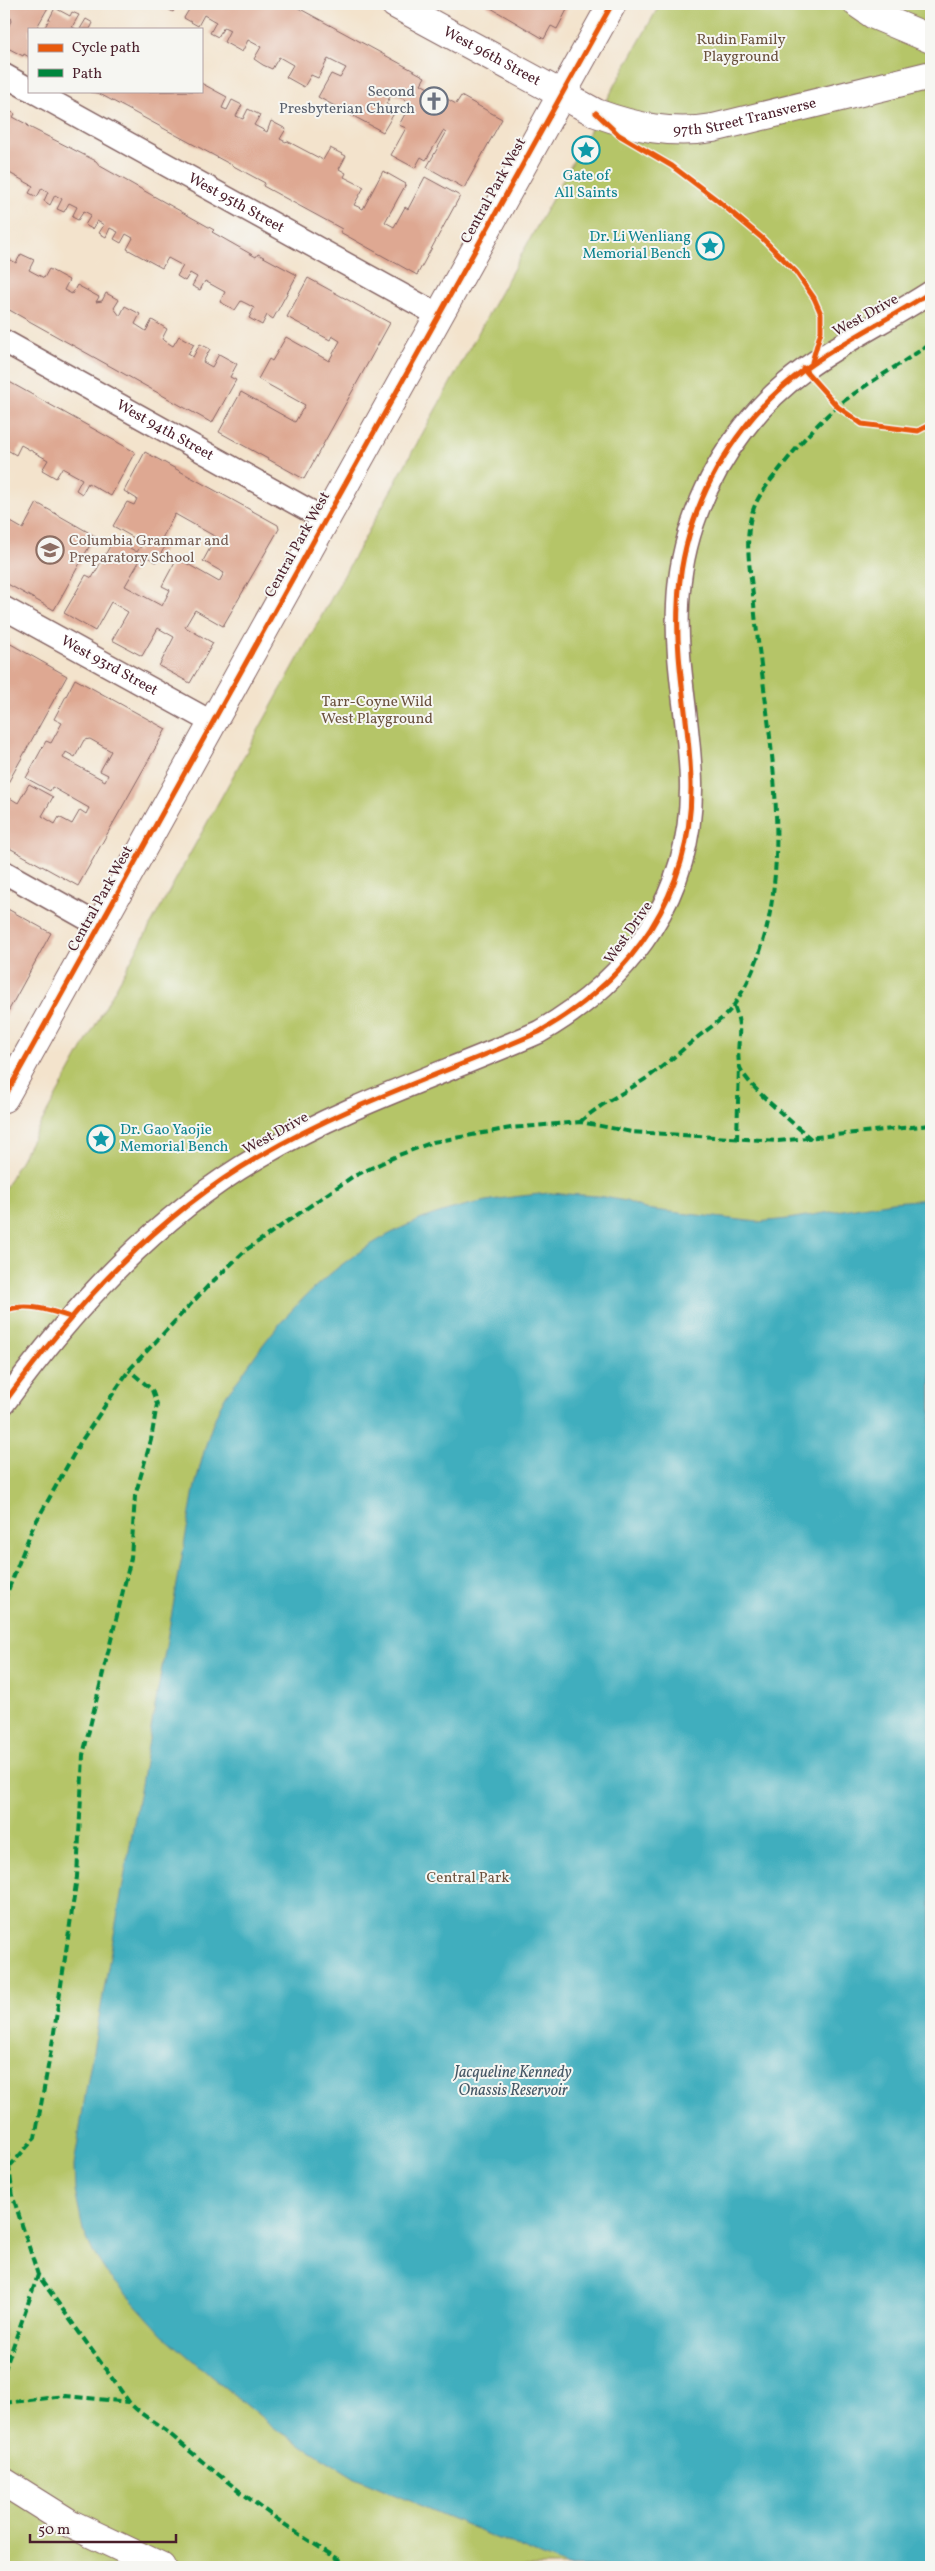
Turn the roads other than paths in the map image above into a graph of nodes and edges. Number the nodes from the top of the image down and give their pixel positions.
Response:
1 (394, 4) edge
2 (612, 4) edge
3 (858, 4) edge
4 (931, 39) edge
5 (4, 75) edge
6 (931, 75) edge
7 (28, 88) edge
8 (35, 92) edge
9 (562, 96) junction
10 (931, 292) edge
11 (440, 316) junction
12 (4, 341) edge
13 (326, 520) junction
14 (4, 608) edge
15 (213, 723) junction
16 (4, 872) edge
17 (100, 926) junction
18 (4, 1098) edge
19 (4, 1403) edge
20 (4, 2482) edge
21 (162, 2567) edge

1 - 9 main road, West 96th Street
2 - 9 main road, Central Park West
3 - 4 main road
5 - 7 street
6 - 9 main road, 97th Street Transverse
8 - 11 street, West 95th Street
9 - 11 main road, Central Park West
10 - 19 street, West Drive
11 - 13 main road, Central Park West
12 - 13 street, West 94th Street
13 - 15 main road, Central Park West
14 - 15 street, West 93rd Street
15 - 17 main road, Central Park West
16 - 17 street
17 - 18 main road, Central Park West
20 - 21 main road

